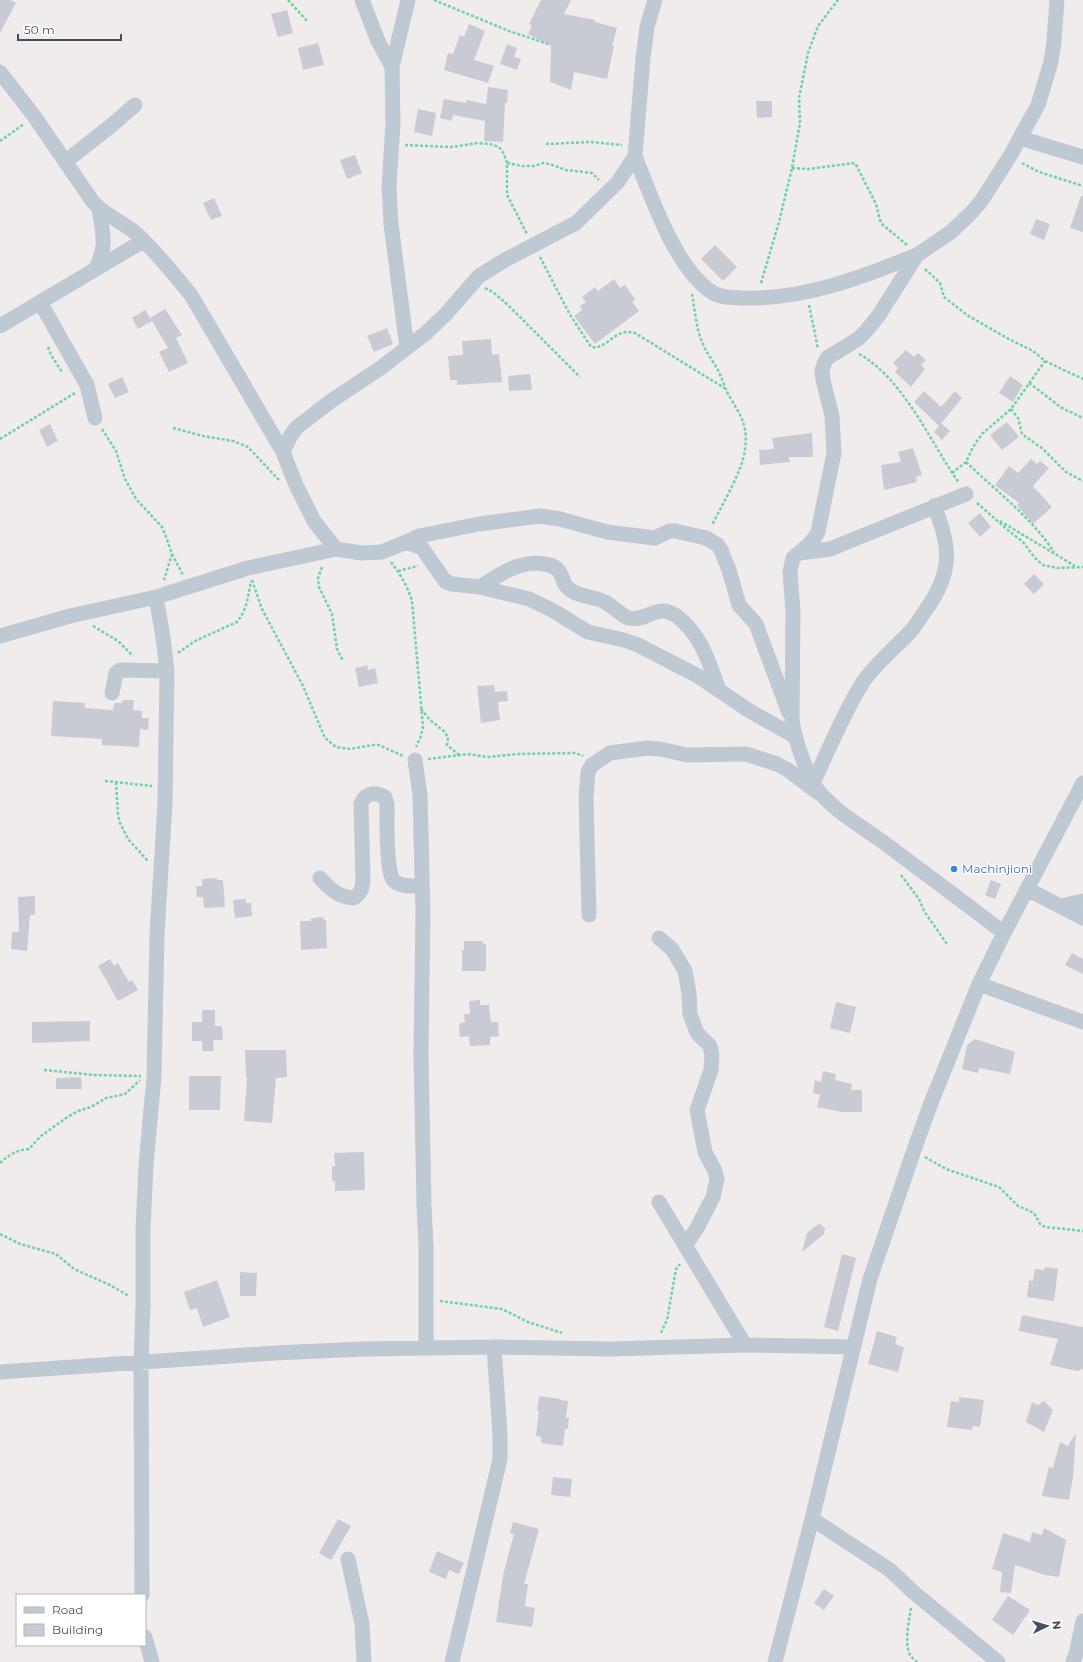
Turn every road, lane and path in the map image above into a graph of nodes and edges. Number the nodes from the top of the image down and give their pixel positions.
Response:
1 (288, 0) edge
2 (362, 0) edge
3 (408, 0) edge
4 (434, 0) edge
5 (655, 0) edge
6 (838, 0) edge
7 (1057, 0) edge
8 (308, 22) dead end
9 (548, 44) dead end
10 (392, 67) junction
11 (0, 72) edge
12 (135, 105) dead end
13 (34, 116) junction
14 (1020, 138) junction
15 (0, 141) edge
16 (546, 144) dead end
17 (391, 145) junction
18 (636, 150) junction
19 (1010, 156) junction
20 (1083, 157) edge
21 (65, 162) junction
22 (507, 163) junction
23 (792, 168) junction
24 (618, 182) junction
25 (1083, 186) edge
26 (99, 208) junction
27 (142, 241) junction
28 (532, 246) junction
29 (917, 256) junction
30 (96, 268) junction
31 (472, 282) junction
32 (692, 292) dead end
33 (806, 293) junction
34 (757, 299) junction
35 (40, 302) junction
36 (0, 326) edge
37 (47, 342) dead end
38 (846, 347) junction
39 (407, 348) junction
40 (1045, 361) junction
41 (822, 370) junction
42 (64, 375) dead end
43 (580, 377) dead end
44 (1083, 379) edge
45 (1029, 383) junction
46 (73, 387) dead end
47 (726, 389) junction
48 (77, 392) junction
49 (80, 396) dead end
50 (1011, 409) junction
51 (95, 418) joint
52 (1083, 418) edge
53 (173, 428) dead end
54 (0, 439) edge
55 (283, 452) junction
56 (966, 462) junction
57 (952, 474) junction
58 (1083, 481) edge
59 (296, 485) junction
60 (966, 494) junction
61 (934, 506) junction
62 (996, 519) junction
63 (706, 538) junction
64 (406, 542) junction
65 (339, 550) junction
66 (382, 552) junction
67 (1054, 552) junction
68 (799, 553) junction
69 (172, 554) junction
70 (1076, 567) junction
71 (1083, 567) edge
72 (188, 587) junction
73 (480, 587) junction
74 (157, 597) junction
75 (70, 616) junction
76 (0, 636) edge
77 (343, 661) dead end
78 (148, 670) junction
79 (167, 671) junction
80 (719, 690) junction
81 (112, 692) dead end
82 (421, 708) junction
83 (792, 720) junction
84 (794, 736) junction
85 (459, 755) junction
86 (415, 760) junction
87 (594, 764) junction
88 (105, 781) dead end
89 (116, 782) junction
90 (1083, 784) edge
91 (165, 787) junction
92 (817, 789) junction
93 (898, 870) dead end
94 (161, 877) junction
95 (320, 878) dead end
96 (422, 886) junction
97 (1027, 889) junction
98 (1083, 901) edge
99 (1061, 906) junction
100 (589, 915) dead end
101 (1083, 918) edge
102 (1004, 933) junction
103 (659, 938) dead end
104 (947, 944) dead end
105 (979, 984) junction
106 (1083, 1022) edge
107 (44, 1070) dead end
108 (914, 1150) junction
109 (0, 1163) edge
110 (659, 1202) dead end
111 (1083, 1231) edge
112 (0, 1234) edge
113 (687, 1249) junction
114 (427, 1294) junction
115 (143, 1305) junction
116 (563, 1334) dead end
117 (745, 1345) junction
118 (494, 1347) junction
119 (853, 1347) junction
120 (426, 1348) junction
121 (649, 1348) junction
122 (141, 1362) junction
123 (0, 1372) edge
124 (812, 1519) junction
125 (348, 1558) dead end
126 (912, 1592) junction
127 (142, 1594) edge
128 (1083, 1621) edge
129 (146, 1641) edge
130 (152, 1662) edge
131 (364, 1662) edge
132 (452, 1662) edge
133 (775, 1662) edge
134 (917, 1662) edge
135 (998, 1662) edge
136 (1073, 1662) edge

1 - 8 path
2 - 10 street
3 - 10 street
4 - 9 path
5 - 18 street
6 - 23 path
7 - 14 street
10 - 17 street
11 - 13 street
12 - 21 street
13 - 15 path
13 - 21 street
14 - 19 street
14 - 20 street
16 - 18 path
17 - 22 path
17 - 39 street
18 - 24 street
18 - 34 street
19 - 25 path
19 - 29 street
21 - 26 street
22 - 24 path
22 - 28 path
23 - 29 path
23 - 34 path
24 - 28 street
26 - 27 street
26 - 30 street
27 - 30 street
27 - 55 street
28 - 31 street
28 - 47 path
29 - 33 street
29 - 38 street
29 - 40 path
30 - 35 street
31 - 39 street
31 - 43 path
32 - 47 path
33 - 34 street
33 - 41 path
35 - 36 street
35 - 51 street
37 - 42 path
38 - 41 street
38 - 57 path
39 - 55 street
40 - 44 path
40 - 45 path
41 - 68 street
45 - 50 path
45 - 52 path
46 - 48 path
47 - 63 path
48 - 49 path
48 - 54 path
50 - 56 path
50 - 58 path
51 - 69 path
53 - 59 path
55 - 59 street
56 - 57 path
56 - 67 path
57 - 60 path
59 - 65 street
60 - 61 street
60 - 62 path
61 - 68 street
61 - 92 street
62 - 67 path
62 - 70 path
63 - 64 street
63 - 83 street
64 - 66 street
64 - 73 street
65 - 66 street
65 - 72 street
65 - 77 path
66 - 82 path
67 - 70 path
68 - 83 street
69 - 72 path
69 - 74 path
70 - 71 path
72 - 74 street
73 - 80 street
73 - 80 street
74 - 75 street
74 - 79 street
75 - 76 street
75 - 78 path
78 - 79 street
78 - 81 street
79 - 86 path
79 - 91 street
80 - 84 street
82 - 85 path
82 - 86 path
83 - 84 street
84 - 92 street
85 - 86 path
85 - 87 path
86 - 96 street
87 - 92 street
87 - 100 street
88 - 89 path
89 - 91 path
89 - 94 path
90 - 97 street
91 - 94 street
92 - 102 street
93 - 104 path
94 - 115 street
95 - 96 street
96 - 114 street
97 - 99 street
97 - 102 street
98 - 99 street
99 - 101 street
102 - 105 street
103 - 113 street
105 - 106 street
105 - 108 street
107 - 109 path
108 - 111 path
108 - 119 street
110 - 113 street
112 - 115 path
113 - 117 street
113 - 121 path
114 - 116 path
114 - 120 street
115 - 122 street
117 - 119 street
117 - 121 street
118 - 120 street
118 - 121 street
118 - 132 street
119 - 124 street
120 - 122 street
122 - 123 street
122 - 127 street
124 - 126 street
124 - 133 street
125 - 131 street
126 - 134 path
126 - 135 street
128 - 136 street
129 - 130 street

